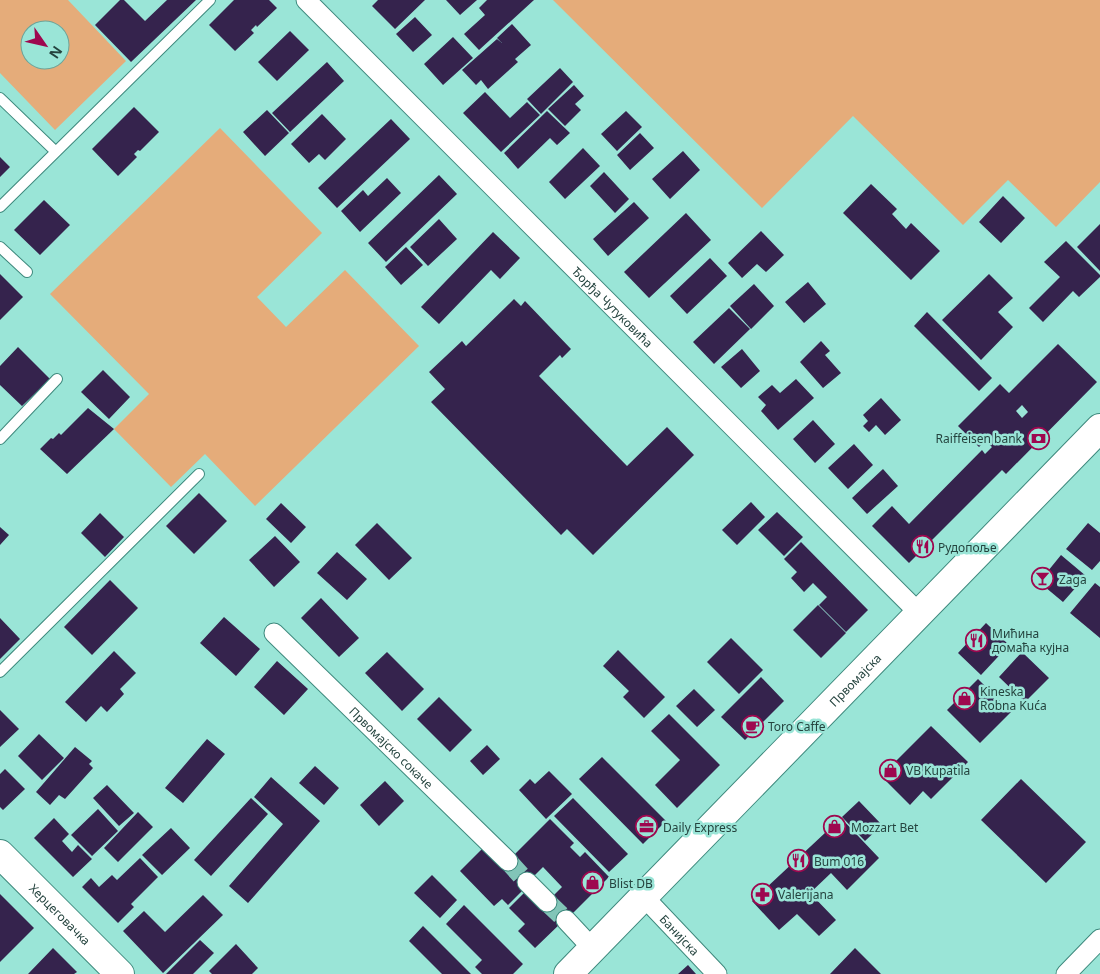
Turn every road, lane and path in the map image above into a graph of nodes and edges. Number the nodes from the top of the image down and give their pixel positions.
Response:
1 (210, 0) edge
2 (306, 0) edge
3 (0, 98) edge
4 (55, 151) junction
5 (0, 207) edge
6 (0, 247) edge
7 (27, 272) dead end
8 (57, 379) dead end
9 (1100, 428) edge
10 (0, 439) edge
11 (199, 474) dead end
12 (919, 613) junction
13 (274, 633) dead end
14 (0, 672) edge
15 (0, 854) edge
16 (508, 861) tunnel mouth
17 (527, 882) tunnel mouth
18 (644, 898) junction
19 (547, 902) tunnel mouth
20 (566, 920) tunnel mouth
21 (594, 949) junction
22 (1097, 949) edge
23 (120, 974) edge
24 (568, 974) edge
25 (717, 974) edge
26 (1066, 974) edge

1 - 4 lane
2 - 12 street, Ђорђа Чутуковића
3 - 4 lane
4 - 5 lane
6 - 7 lane
8 - 10 lane
9 - 12 main road, Првомајска
11 - 14 lane
12 - 18 main road, Првомајска
13 - 16 street, Првомајско сокаче
15 - 23 main road, Херцеговачка
17 - 19 street
18 - 21 main road, Првомајска
18 - 25 street, Банијска
20 - 21 street
21 - 24 main road, Првомајска
22 - 26 street

